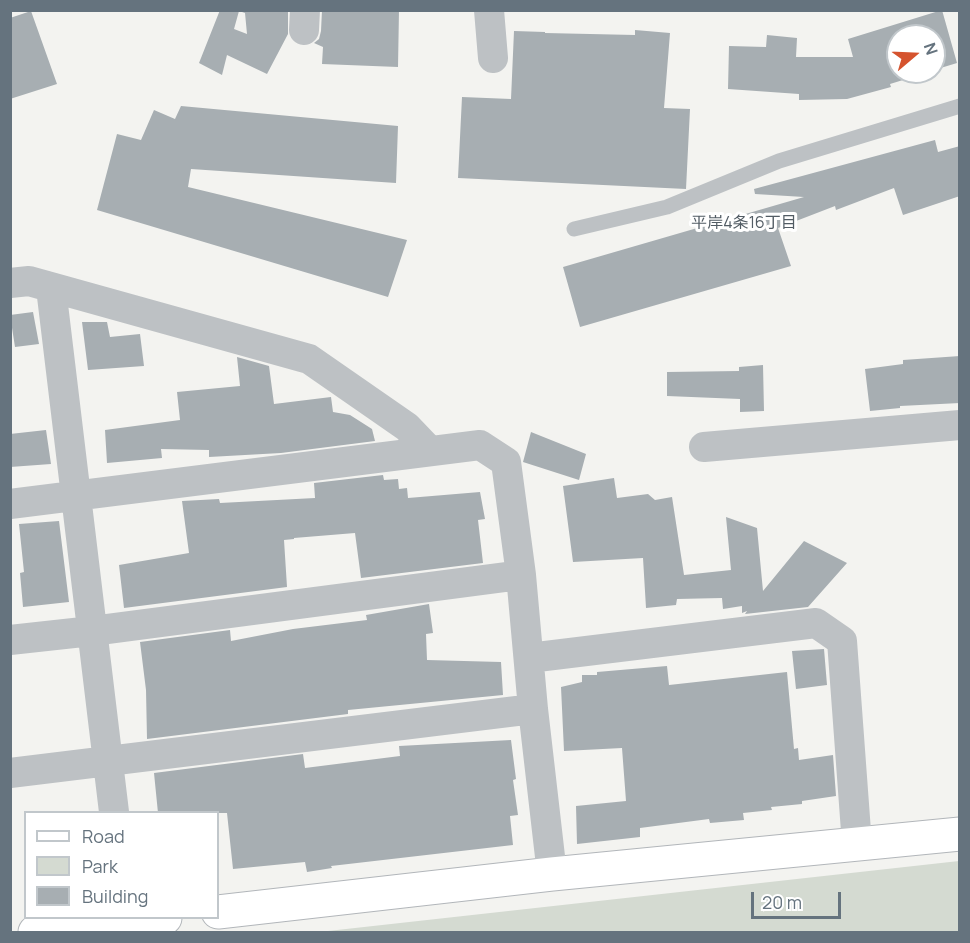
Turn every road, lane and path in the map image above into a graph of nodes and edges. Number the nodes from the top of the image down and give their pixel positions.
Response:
1 (489, 10) edge
2 (493, 58) dead end
3 (960, 106) edge
4 (574, 229) dead end
5 (10, 283) edge
6 (51, 288) junction
7 (960, 425) edge
8 (704, 447) dead end
9 (429, 450) junction
10 (76, 497) junction
11 (10, 504) edge
12 (521, 575) junction
13 (92, 631) junction
14 (10, 640) edge
15 (529, 658) junction
16 (533, 709) junction
17 (108, 760) junction
18 (10, 772) edge
19 (114, 811) edge
20 (960, 834) edge
21 (857, 845) junction
22 (552, 874) junction
23 (219, 912) edge
24 (146, 919) edge
25 (126, 920) edge
26 (35, 933) edge

1 - 2 street
3 - 4 lane
5 - 6 street
6 - 9 street
6 - 10 street
7 - 8 street
9 - 10 street
9 - 12 street
10 - 11 street
10 - 13 street
12 - 13 street
12 - 15 street
13 - 14 street
13 - 17 street
15 - 16 street
15 - 21 street
16 - 17 street
16 - 22 street
17 - 18 street
17 - 19 street
20 - 21 street
21 - 22 street
22 - 23 street
24 - 25 street
25 - 26 street

